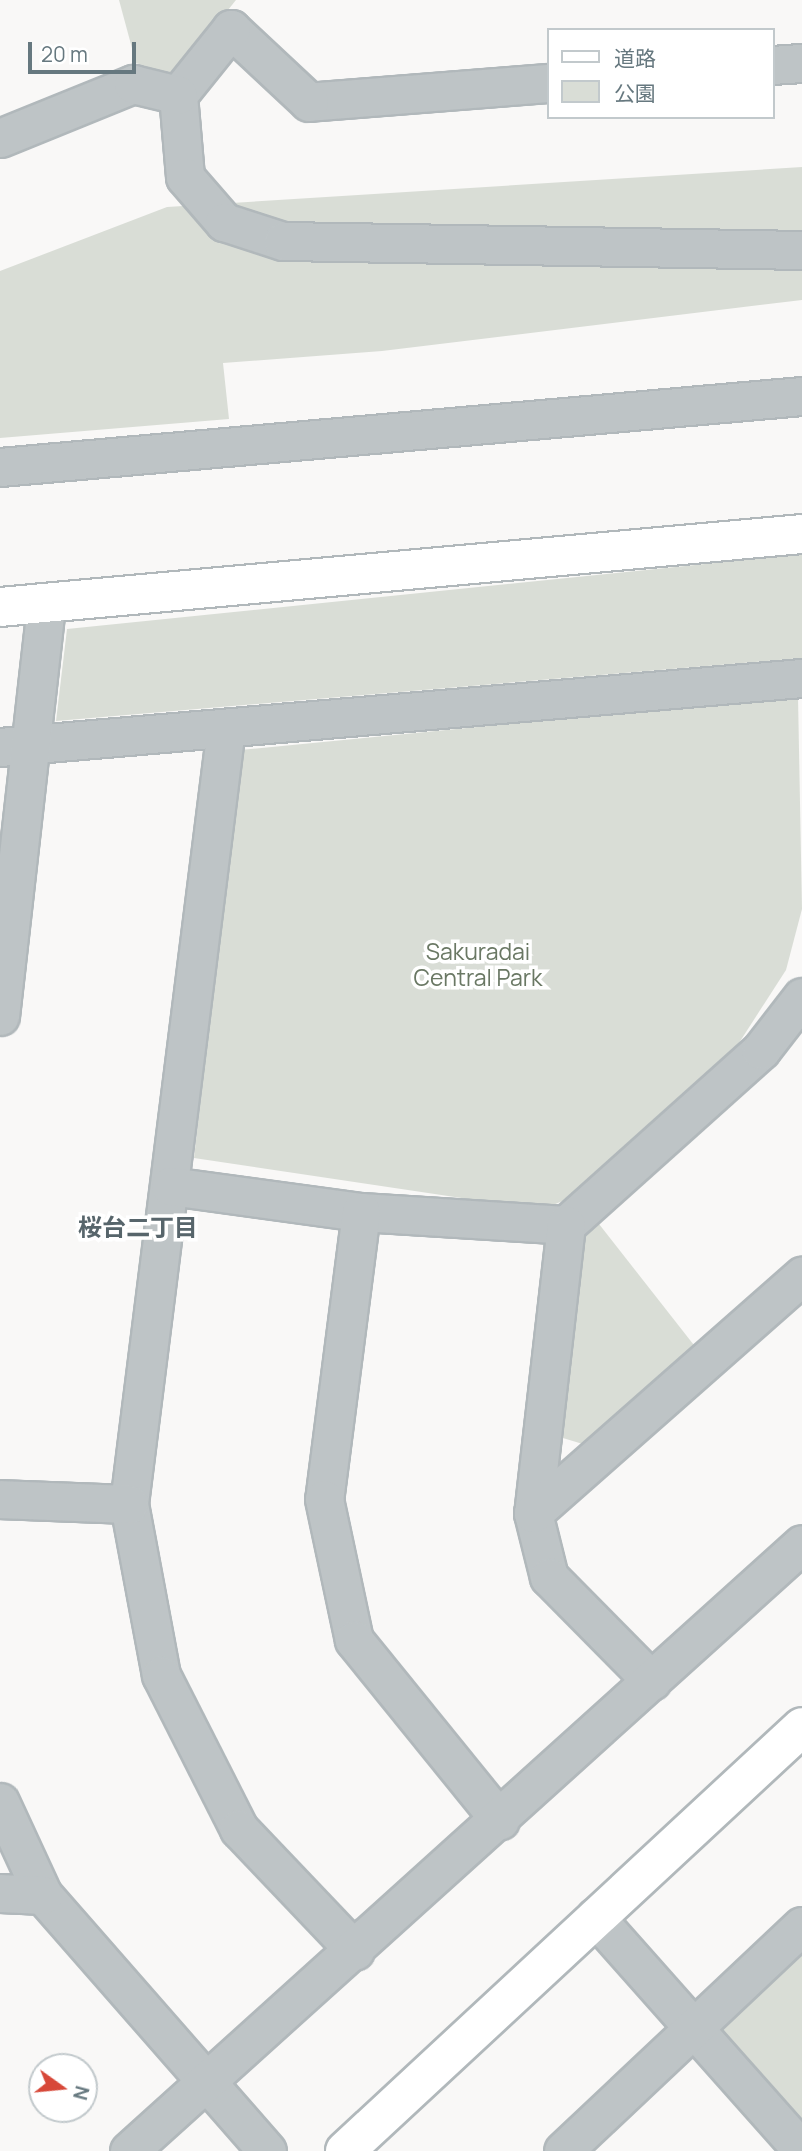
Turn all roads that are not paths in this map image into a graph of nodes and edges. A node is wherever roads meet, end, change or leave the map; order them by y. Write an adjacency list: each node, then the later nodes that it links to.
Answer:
1 (802, 63): 2 (street)
2 (774, 65)
3 (546, 83): 4 (street)
4 (178, 95): 5 (street); 6 (street)
5 (0, 138)
6 (802, 250)
7 (802, 396): 8 (street)
8 (0, 467)
9 (802, 534): 10 (street)
10 (46, 604): 11 (street); 14 (street)
11 (0, 607)
12 (802, 678): 13 (street)
13 (226, 729): 14 (street); 17 (street)
14 (17, 745): 16 (street)
15 (801, 993): 19 (street)
16 (0, 1016)
17 (170, 1186): 18 (street); 22 (street)
18 (362, 1212): 19 (street); 28 (street)
19 (566, 1225): 23 (street)
20 (802, 1276): 23 (street)
21 (0, 1499): 22 (street)
22 (129, 1504): 33 (street)
23 (533, 1514): 25 (street)
24 (802, 1544): 25 (street)
25 (652, 1681): 28 (street)
26 (802, 1727): 31 (street)
27 (0, 1802): 30 (street)
28 (500, 1821): 33 (street)
29 (0, 1893): 30 (street)
30 (43, 1895): 35 (street)
31 (595, 1917): 34 (street); 39 (street)
32 (802, 1926): 34 (street)
33 (355, 1951): 35 (street)
34 (694, 2032): 36 (street); 40 (street)
35 (203, 2081): 37 (street); 38 (street)
36 (802, 2150)
37 (129, 2151)
38 (267, 2151)
39 (345, 2151)
40 (564, 2151)

